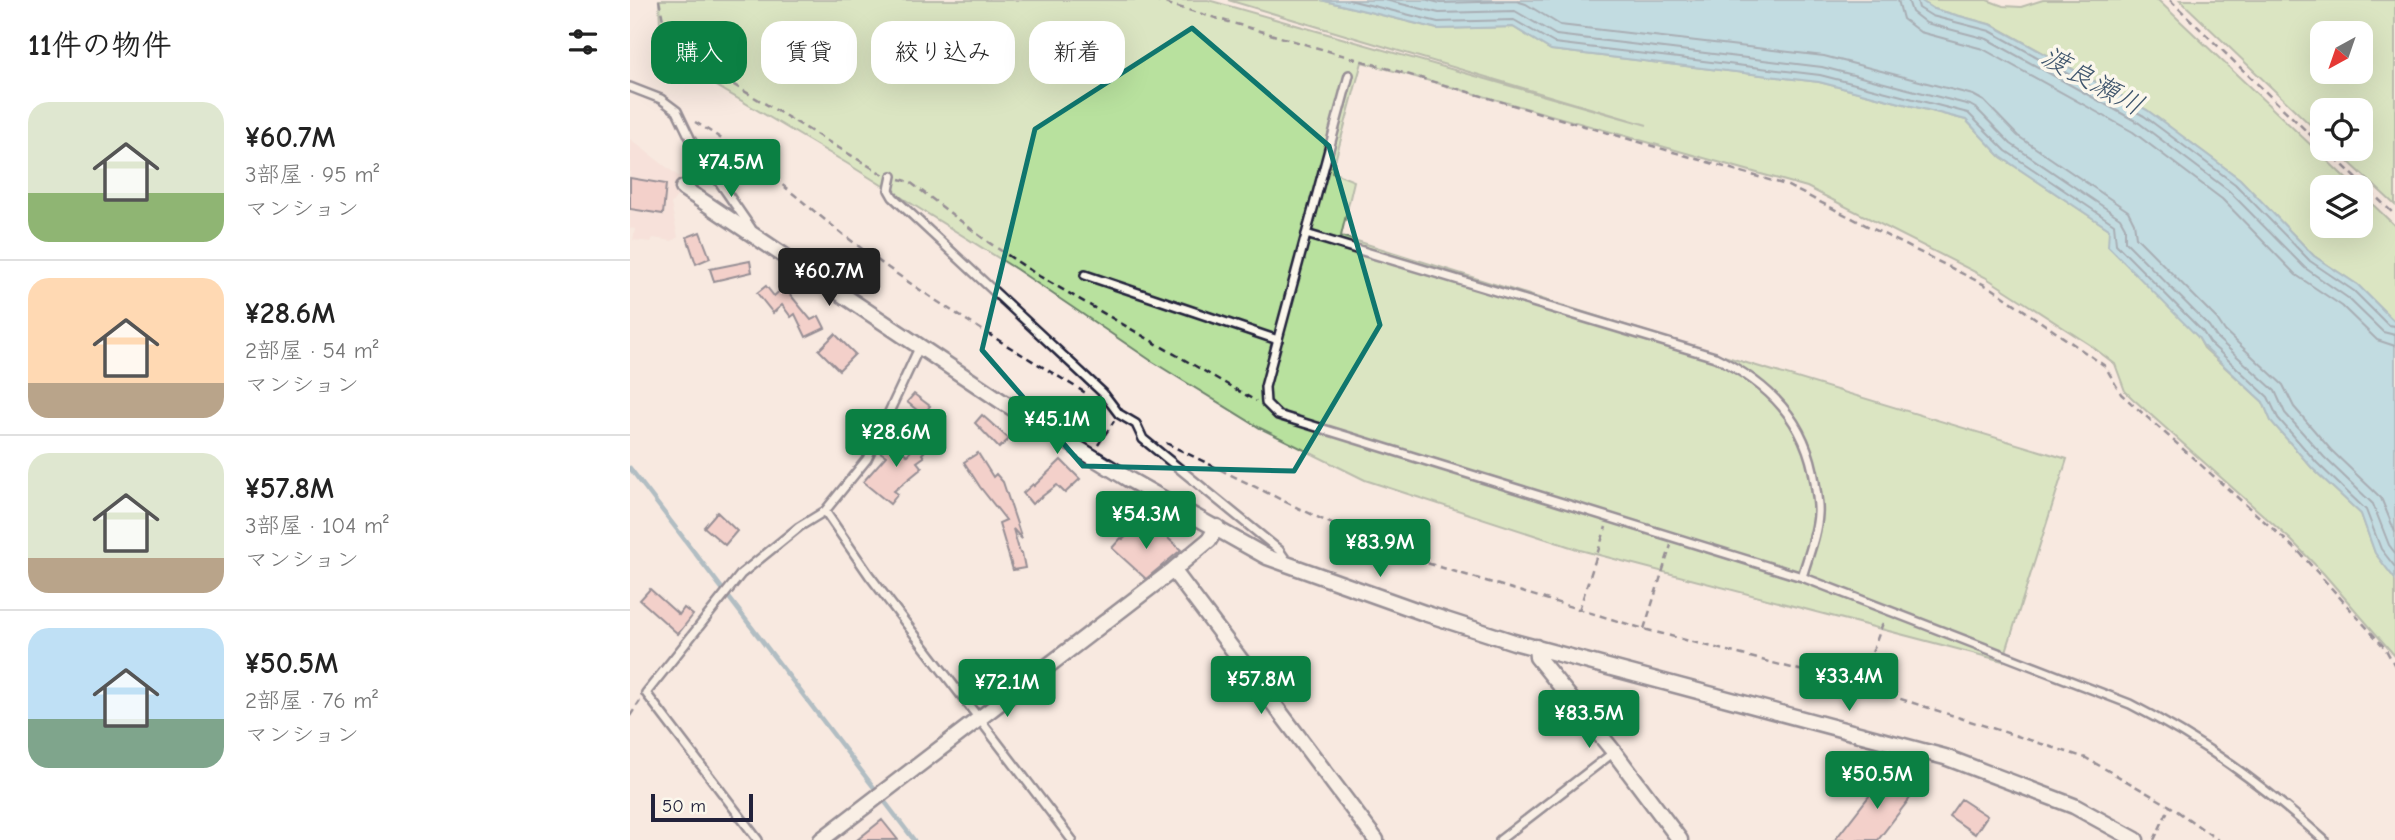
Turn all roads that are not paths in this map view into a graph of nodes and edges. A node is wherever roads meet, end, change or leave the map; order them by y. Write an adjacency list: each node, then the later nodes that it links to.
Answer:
1 (1349, 75): 5 (lane)
2 (630, 87): 6 (lane)
3 (892, 176): 12 (lane)
4 (683, 188): 6 (street)
5 (1306, 234): 8 (lane); 14 (lane)
6 (759, 239): 9 (street)
7 (1085, 275): 8 (lane)
8 (1278, 340): 14 (lane)
9 (919, 348): 10 (lane); 11 (street)
10 (825, 511): 16 (lane); 18 (lane)
11 (1217, 527): 12 (street); 13 (street)
12 (1291, 566): 15 (street)
13 (1173, 570): 16 (street); 21 (street)
14 (1802, 577): 25 (lane)
15 (1536, 647): 17 (street); 24 (street)
16 (978, 719): 19 (street); 20 (lane)
17 (1614, 752): 22 (lane); 23 (street)
18 (758, 840)
19 (821, 840)
20 (1072, 840)
21 (1376, 840)
22 (1500, 840)
23 (1680, 840)
24 (2136, 840)
25 (2324, 840)

